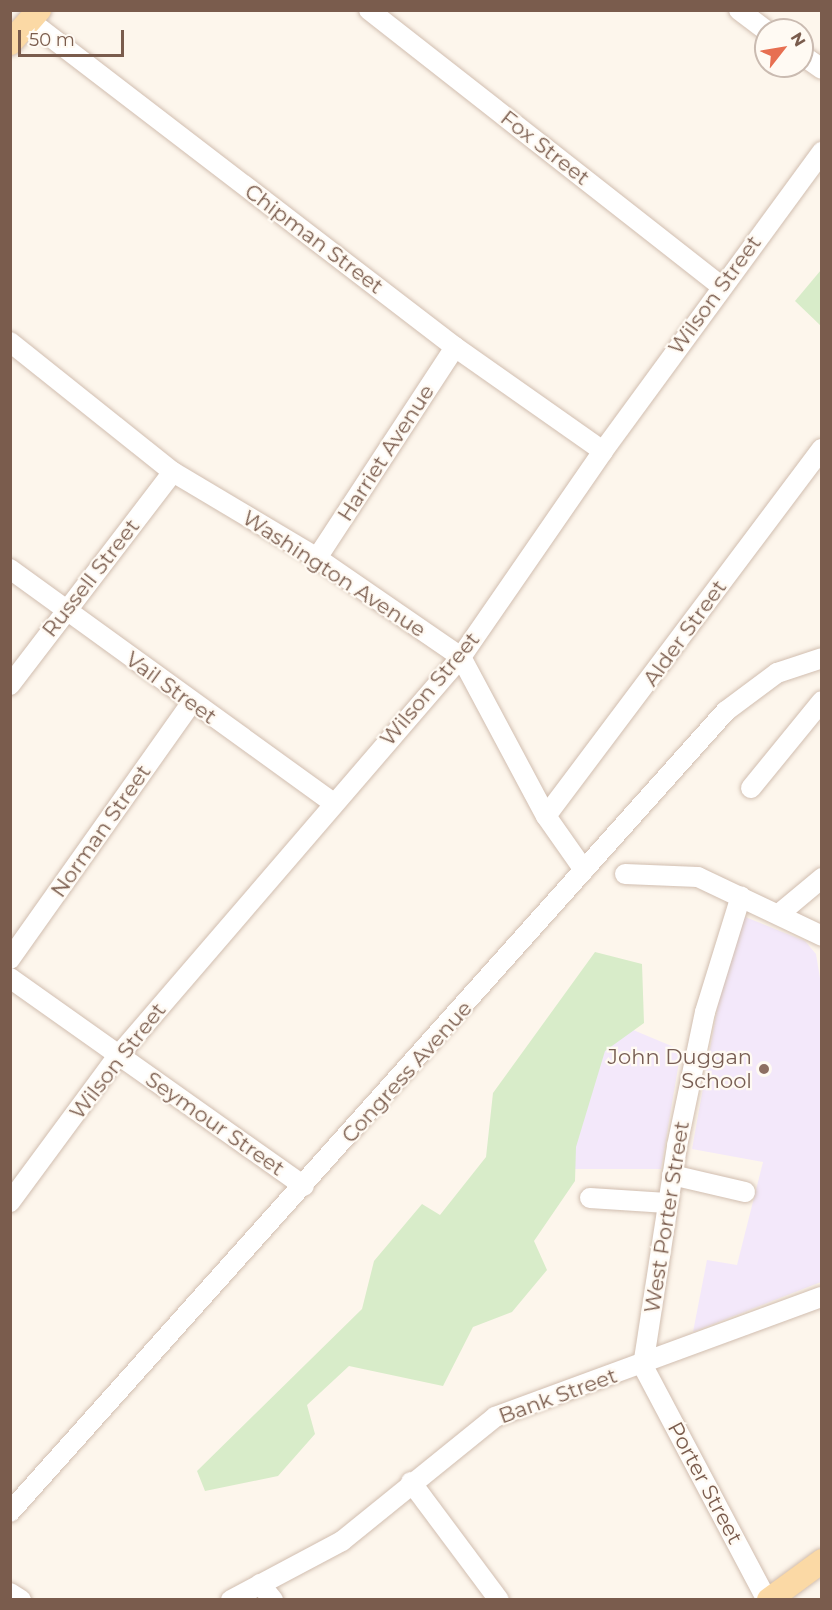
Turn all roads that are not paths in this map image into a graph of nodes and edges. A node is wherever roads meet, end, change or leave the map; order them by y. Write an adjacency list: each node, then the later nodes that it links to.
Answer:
1 (369, 10): 7 (street, Fox Street)
2 (739, 10): 4 (street)
3 (34, 16): 5 (main road); 9 (street, Chipman Street)
4 (754, 21)
5 (12, 39)
6 (822, 152): 7 (street, Wilson Street)
7 (721, 286): 11 (street, Wilson Street)
8 (10, 342): 12 (street, Washington Avenue)
9 (456, 347): 11 (street, Chipman Street); 13 (street, Harriet Avenue)
10 (822, 448): 23 (street, Alder Street)
11 (603, 451): 16 (street, Wilson Street)
12 (173, 472): 13 (street, Washington Avenue); 15 (street, Russell Street)
13 (317, 558): 16 (street, Washington Avenue)
14 (10, 569): 15 (street, Vail Street)
15 (64, 610): 18 (street, Russell Street); 20 (street, Vail Street)
16 (461, 657): 22 (street, Wilson Street); 23 (street, Washington Avenue)
17 (822, 658): 24 (street, Congress Avenue)
18 (10, 685)
19 (822, 701): 21 (street)
20 (191, 702): 22 (street, Vail Street); 30 (street, Norman Street)
21 (750, 788)
22 (333, 803): 32 (street, Wilson Street)
23 (546, 816): 24 (street, Washington Avenue)
24 (584, 870): 34 (street, Congress Avenue)
25 (625, 874): 27 (street)
26 (822, 878): 28 (street)
27 (741, 896): 28 (street); 33 (street, West Porter Street)
28 (779, 914): 29 (street)
29 (822, 936)
30 (10, 959)
31 (10, 978): 32 (street, Seymour Street)
32 (117, 1057): 34 (street, Seymour Street); 37 (street, Wilson Street)
33 (672, 1175): 35 (street); 38 (street, West Porter Street)
34 (304, 1186): 42 (street, Congress Avenue)
35 (745, 1192)
36 (590, 1198): 38 (street)
37 (10, 1202)
38 (668, 1203): 40 (street, West Porter Street)
39 (822, 1297): 40 (street, Bank Street)
40 (644, 1366): 41 (street, Bank Street); 50 (street, Porter Street)
41 (411, 1482): 44 (street, Bank Street); 49 (street)
42 (10, 1512)
43 (822, 1561): 50 (main road)
44 (260, 1584): 47 (street, Bank Street); 48 (street)
45 (10, 1593): 46 (street)
46 (21, 1599)
47 (231, 1599)
48 (273, 1599)
49 (499, 1599)
50 (768, 1599)

